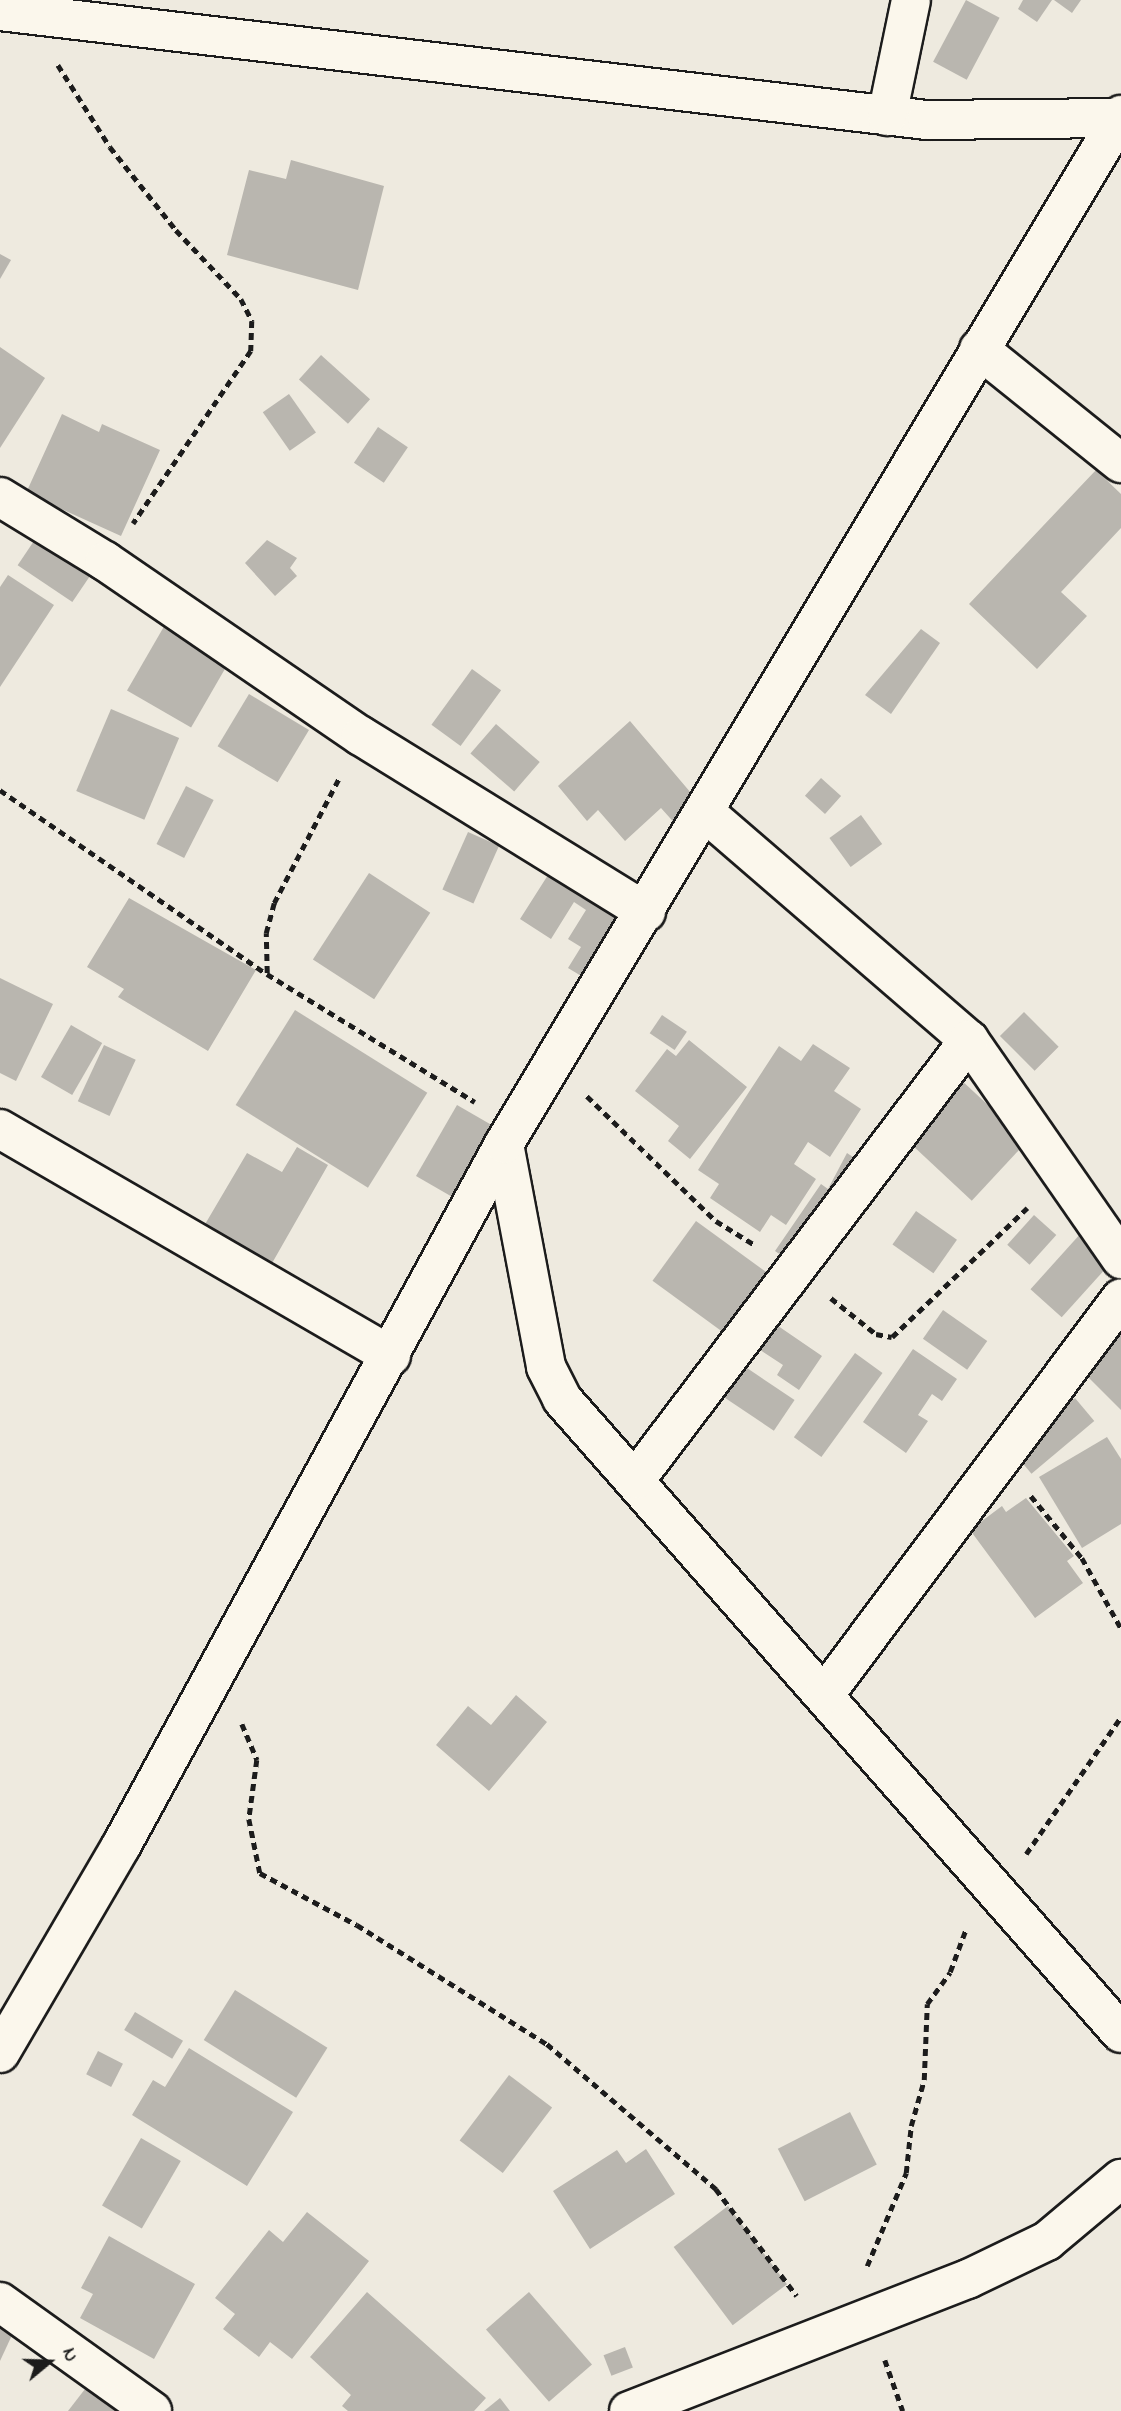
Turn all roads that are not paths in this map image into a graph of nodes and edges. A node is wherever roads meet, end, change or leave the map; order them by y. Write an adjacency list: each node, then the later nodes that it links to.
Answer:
1 (911, 0): 3 (street)
2 (12, 14): 3 (street)
3 (887, 116): 4 (street)
4 (1119, 117): 5 (street)
5 (979, 349): 6 (street); 8 (street)
6 (1121, 463)
7 (0, 497): 9 (street)
8 (707, 814): 9 (street); 10 (street)
9 (646, 912): 12 (street)
10 (969, 1040): 13 (street); 16 (street)
11 (0, 1129): 15 (street)
12 (509, 1135): 15 (street); 16 (street)
13 (1121, 1259)
14 (1121, 1299): 17 (street)
15 (391, 1356): 18 (street)
16 (636, 1479): 17 (street)
17 (825, 1694): 19 (street)
18 (5, 2030)
19 (1121, 2033)
20 (1121, 2179): 23 (street)
21 (0, 2302): 22 (street)
22 (152, 2411)
23 (629, 2411)

